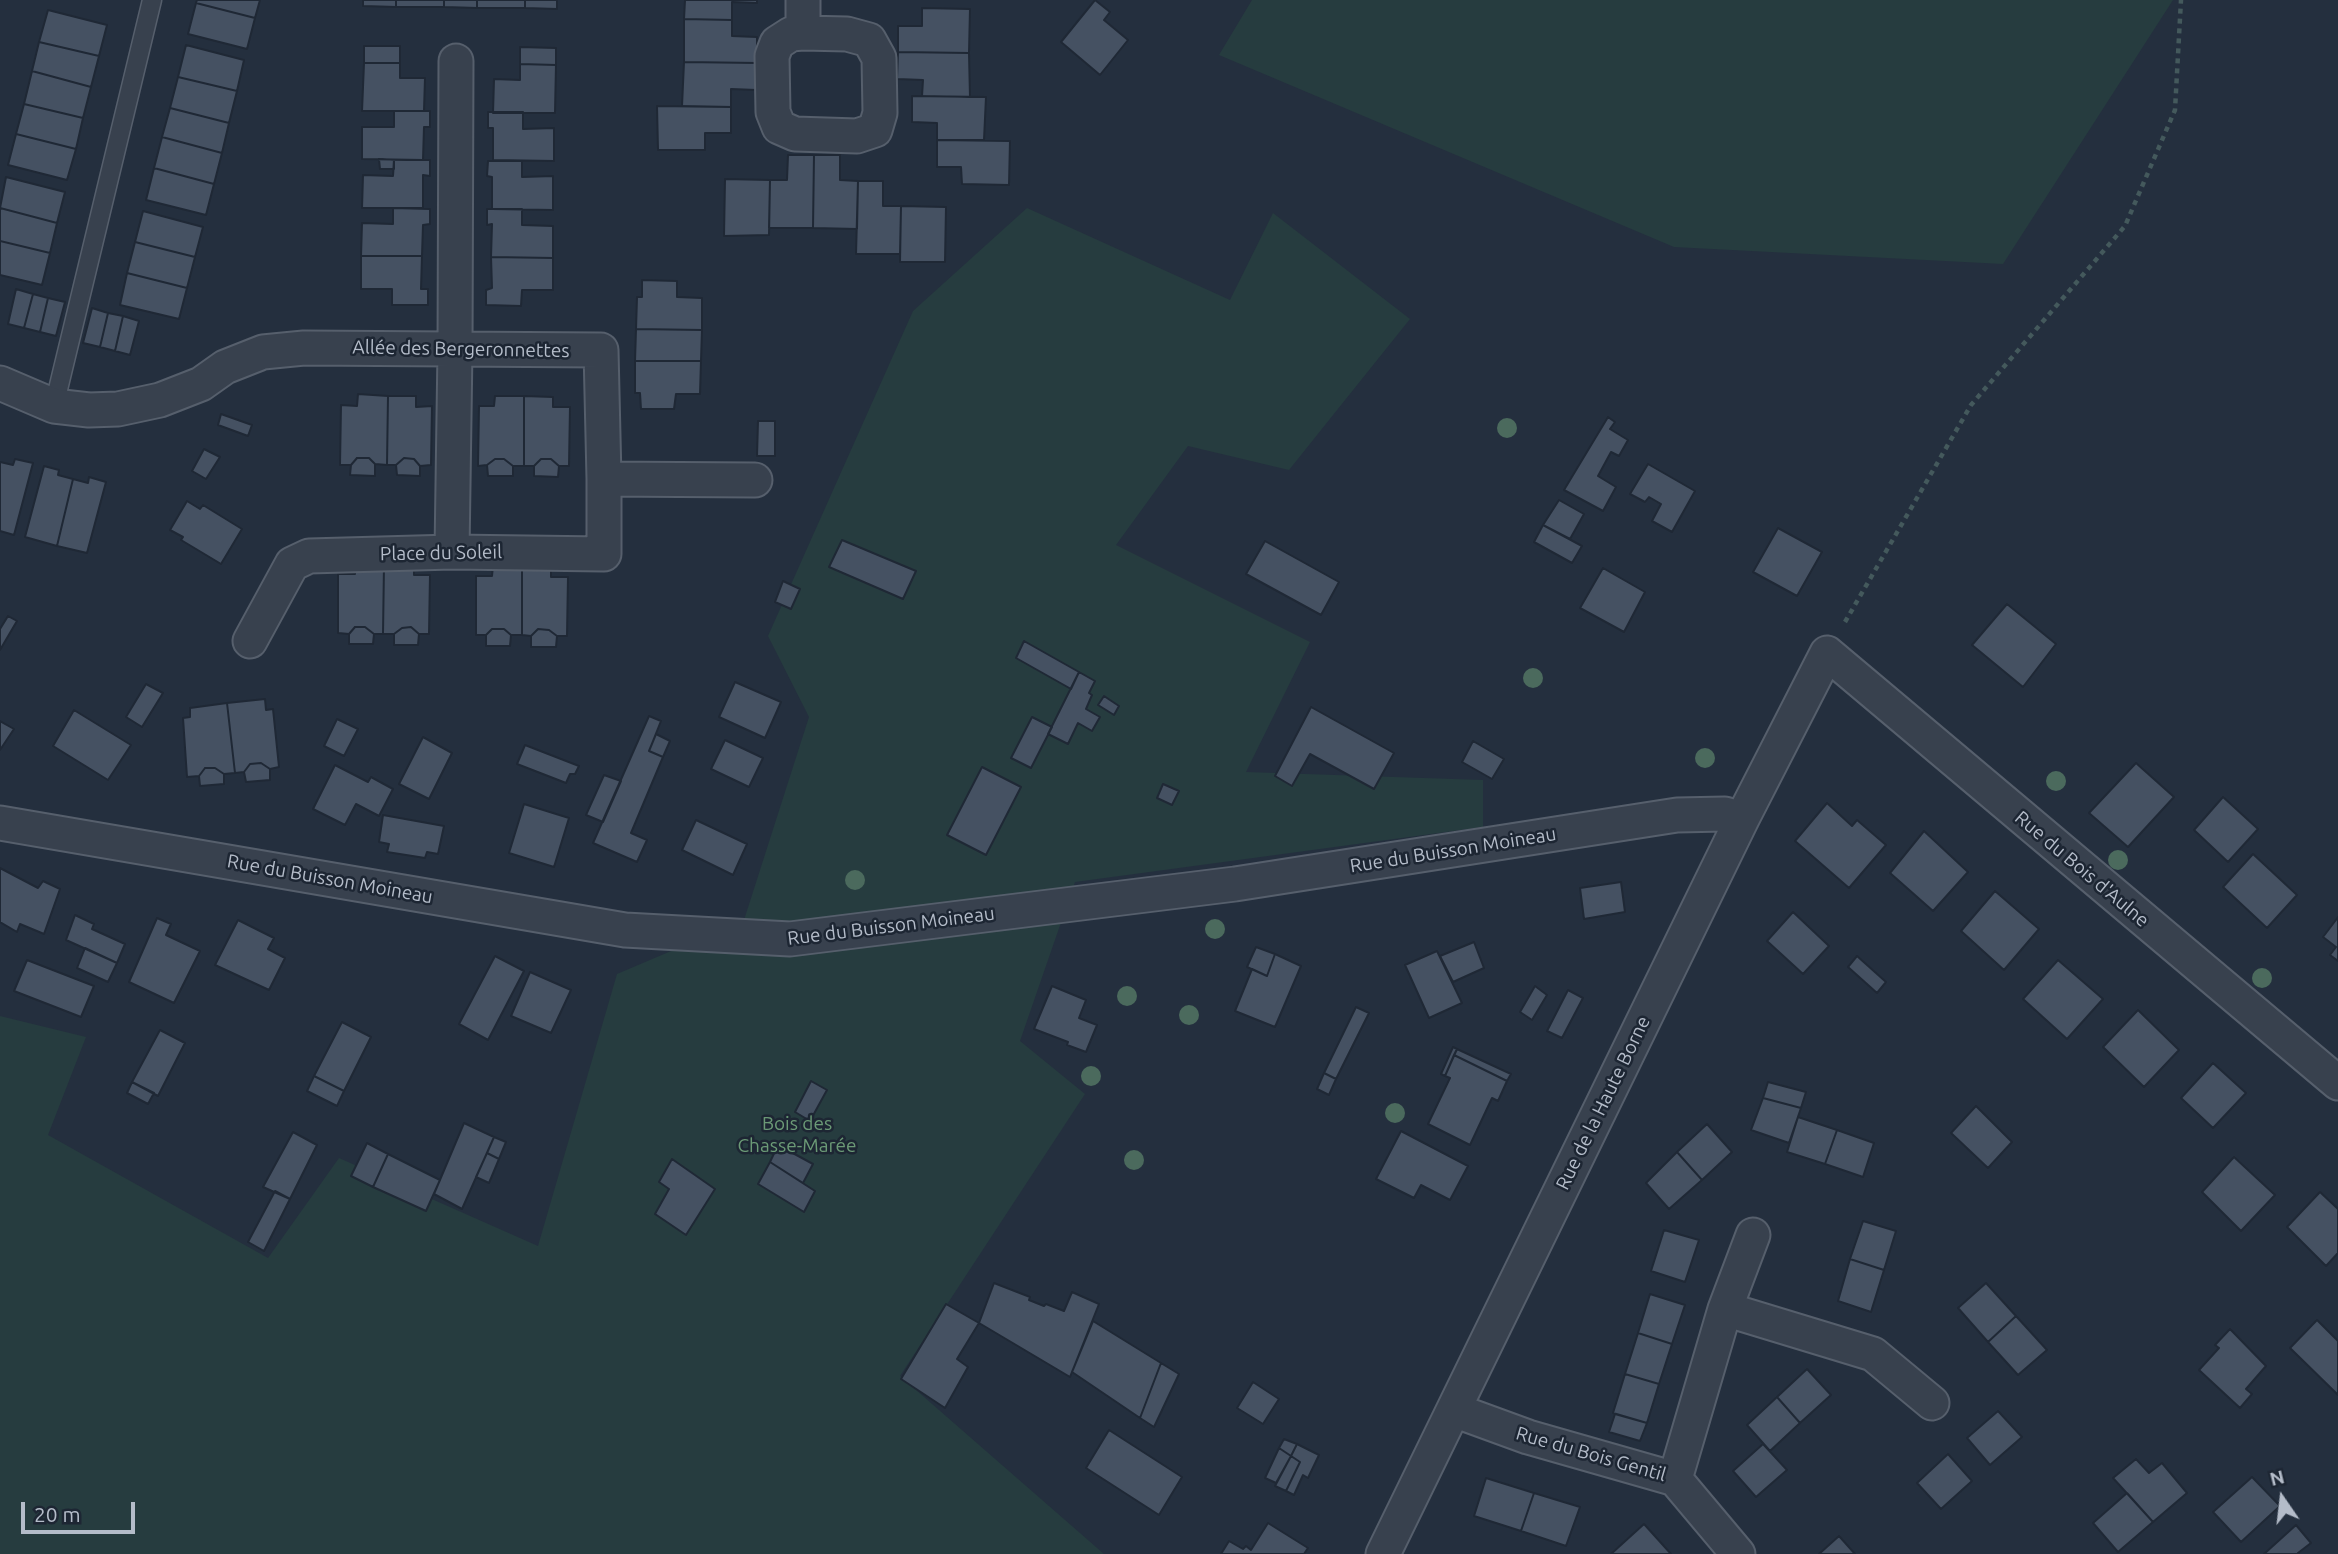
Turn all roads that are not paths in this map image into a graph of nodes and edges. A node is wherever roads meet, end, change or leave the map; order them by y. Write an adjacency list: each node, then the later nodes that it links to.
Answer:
1 (152, 0): 7 (lane)
2 (803, 0): 3 (street)
3 (803, 33)
4 (456, 61): 5 (street)
5 (456, 349): 7 (street, Allée des Bergeronnettes); 8 (street, Allée des Bergeronnettes); 10 (street)
6 (0, 383): 7 (street, Allée des Bergeronnettes)
7 (54, 407)
8 (604, 479): 9 (street); 10 (street, Place du Soleil)
9 (755, 480)
10 (452, 552): 11 (street, Place du Soleil)
11 (250, 641)
12 (1827, 653): 13 (street, Rue de la Haute Borne); 15 (street, Rue du Bois d'Aulne)
13 (1742, 819): 14 (street, Rue du Buisson Moineau); 19 (street, Rue de la Haute Borne)
14 (0, 823)
15 (2338, 1083)
16 (1753, 1235): 17 (street)
17 (1726, 1309): 18 (street); 20 (street)
18 (1932, 1403)
19 (1454, 1410): 20 (street, Rue du Bois Gentil); 21 (street, Rue de la Haute Borne)
20 (1675, 1479): 22 (street, Rue du Bois Gentil)
21 (1383, 1554)
22 (1738, 1554)

